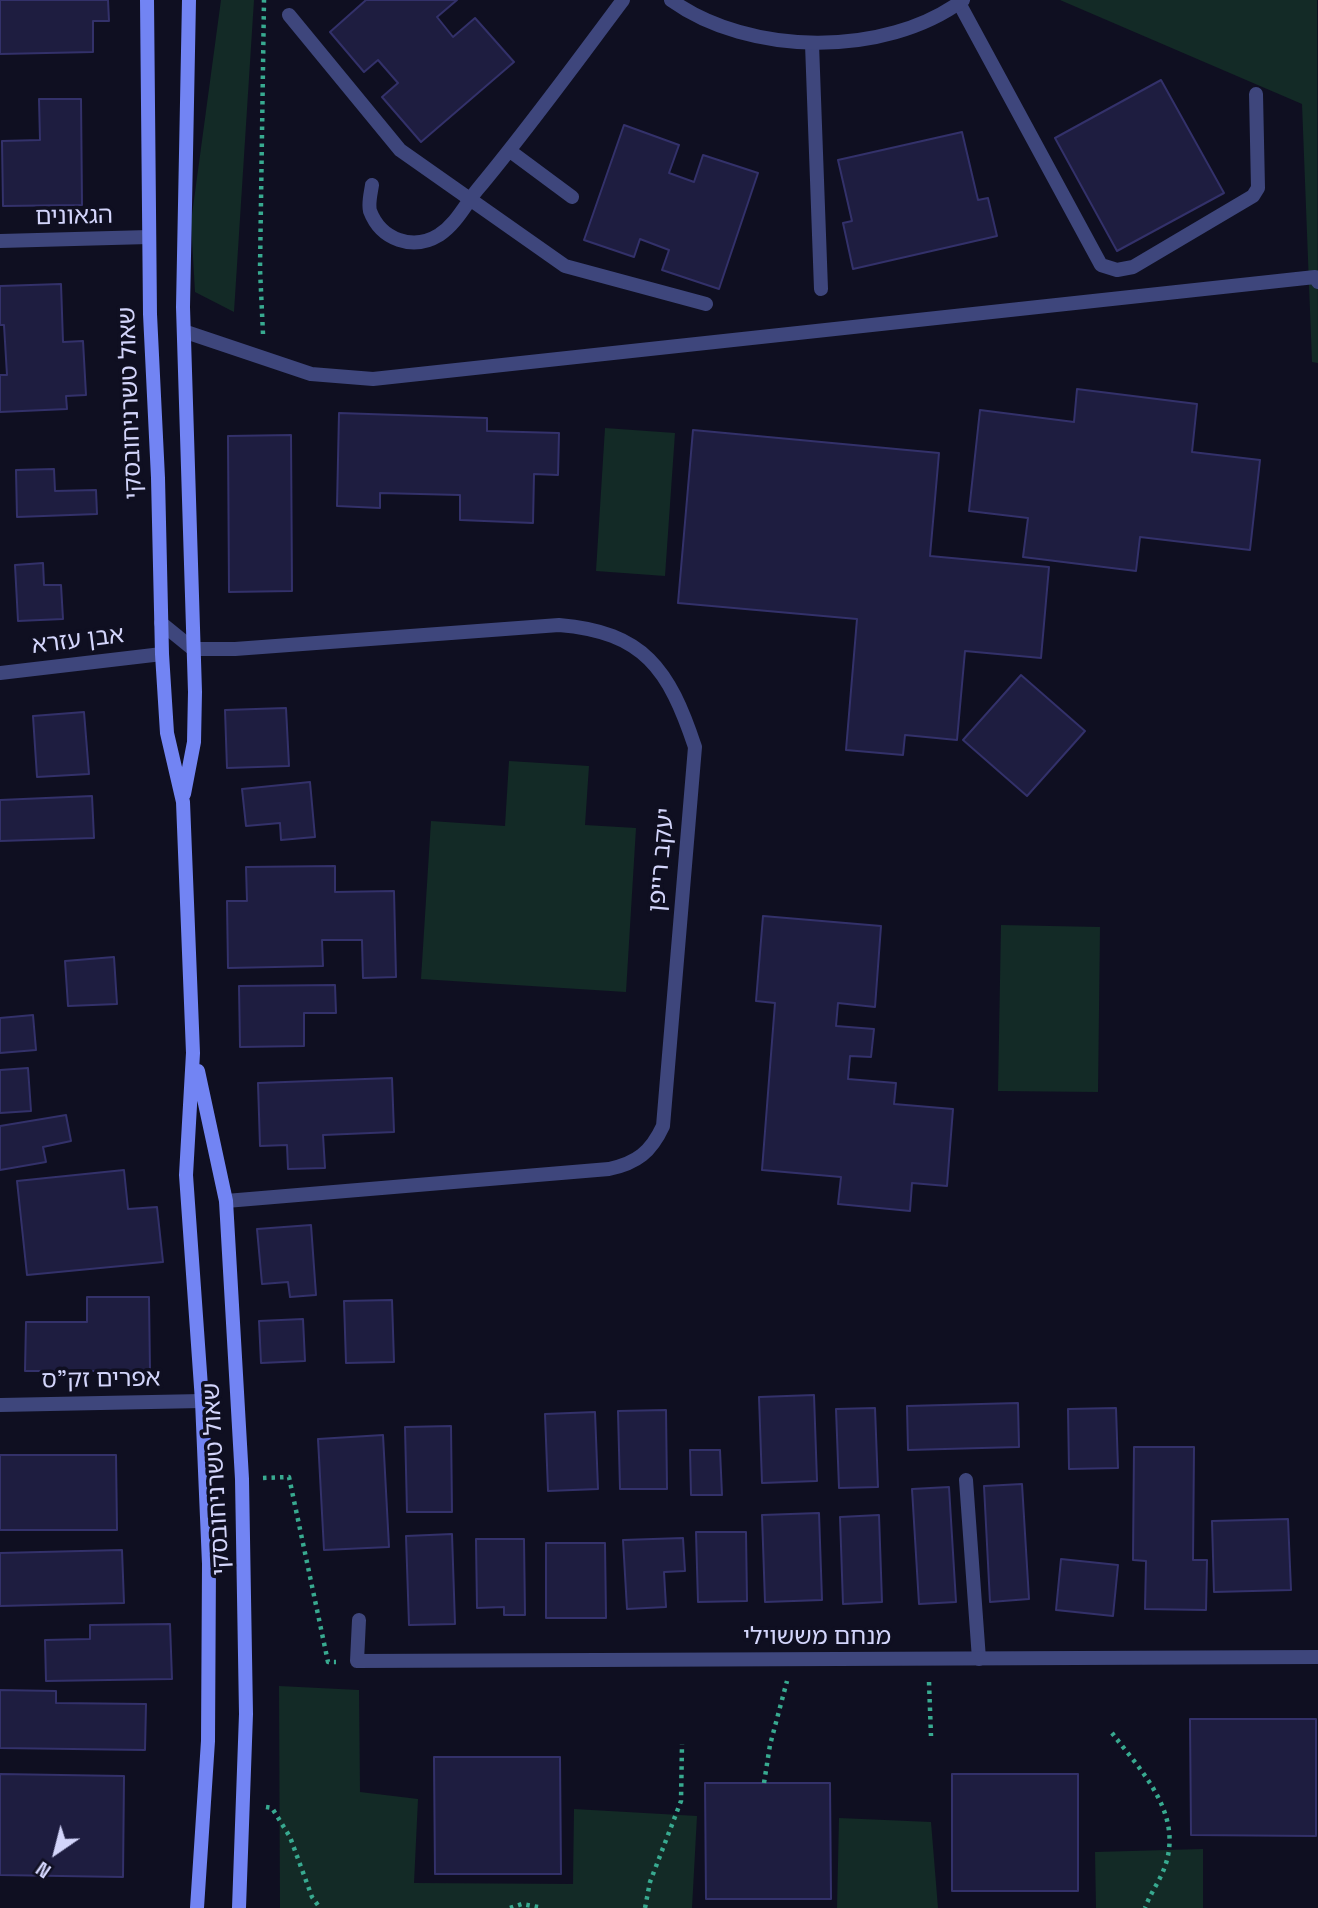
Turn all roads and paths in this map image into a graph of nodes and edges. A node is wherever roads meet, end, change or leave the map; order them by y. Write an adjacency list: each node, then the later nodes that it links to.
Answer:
1 (147, 0): 14 (street, שאול טשרניחובסקי)
2 (189, 0): 22 (street, שאול טשרניחובסקי)
3 (264, 0): 20 (path)
4 (623, 0): 10 (street)
5 (671, 0): 8 (street)
6 (961, 1): 8 (street); 9 (street)
7 (289, 15): 13 (street)
8 (812, 44): 17 (street)
9 (1256, 94)
10 (510, 151): 12 (street); 13 (street)
11 (372, 184): 13 (street)
12 (572, 197)
13 (470, 199): 18 (street)
14 (149, 237): 15 (street, הגאונים); 21 (street, שאול טשרניחובסקי)
15 (0, 241)
16 (1318, 282): 20 (street)
17 (821, 289)
18 (706, 304)
19 (189, 333): 20 (street)
20 (297, 369)
21 (161, 623): 22 (street); 23 (street, שאול טשרניחובסקי)
22 (193, 649): 25 (street, שאול טשרניחובסקי); 27 (street, יעקב רייפן)
23 (162, 654): 24 (street, אבן עזרא); 25 (street, שאול טשרניחובסקי)
24 (0, 673)
25 (183, 802): 26 (street, שאול טשרניחובסקי)
26 (194, 1053): 27 (street, שאול טשרניחובסקי); 28 (street, שאול טשרניחובסקי)
27 (226, 1201): 30 (street, שאול טשרניחובסקי)
28 (202, 1401): 29 (street, אפרים זק"ס); 43 (street, שאול טשרניחובסקי)
29 (0, 1405)
30 (242, 1479): 37 (path); 42 (street, שאול טשרניחובסקי)
31 (967, 1480): 34 (street)
32 (359, 1620): 37 (street)
33 (1318, 1657): 34 (street, מנחם מששוילי)
34 (979, 1659): 36 (street, מנחם מששוילי)
35 (792, 1660): 36 (street, מנחם מששוילי); 37 (street, מנחם מששוילי); 41 (path)
36 (928, 1660): 39 (path)
37 (358, 1661)
38 (1112, 1733): 49 (path)
39 (931, 1736)
40 (682, 1744): 48 (path)
41 (764, 1783)
42 (243, 1802): 44 (street, שאול טשרניחובסקי); 45 (path)
43 (197, 1908)
44 (239, 1908)
45 (320, 1908)
46 (510, 1908): 47 (path)
47 (543, 1908)
48 (645, 1908)
49 (1145, 1908)

